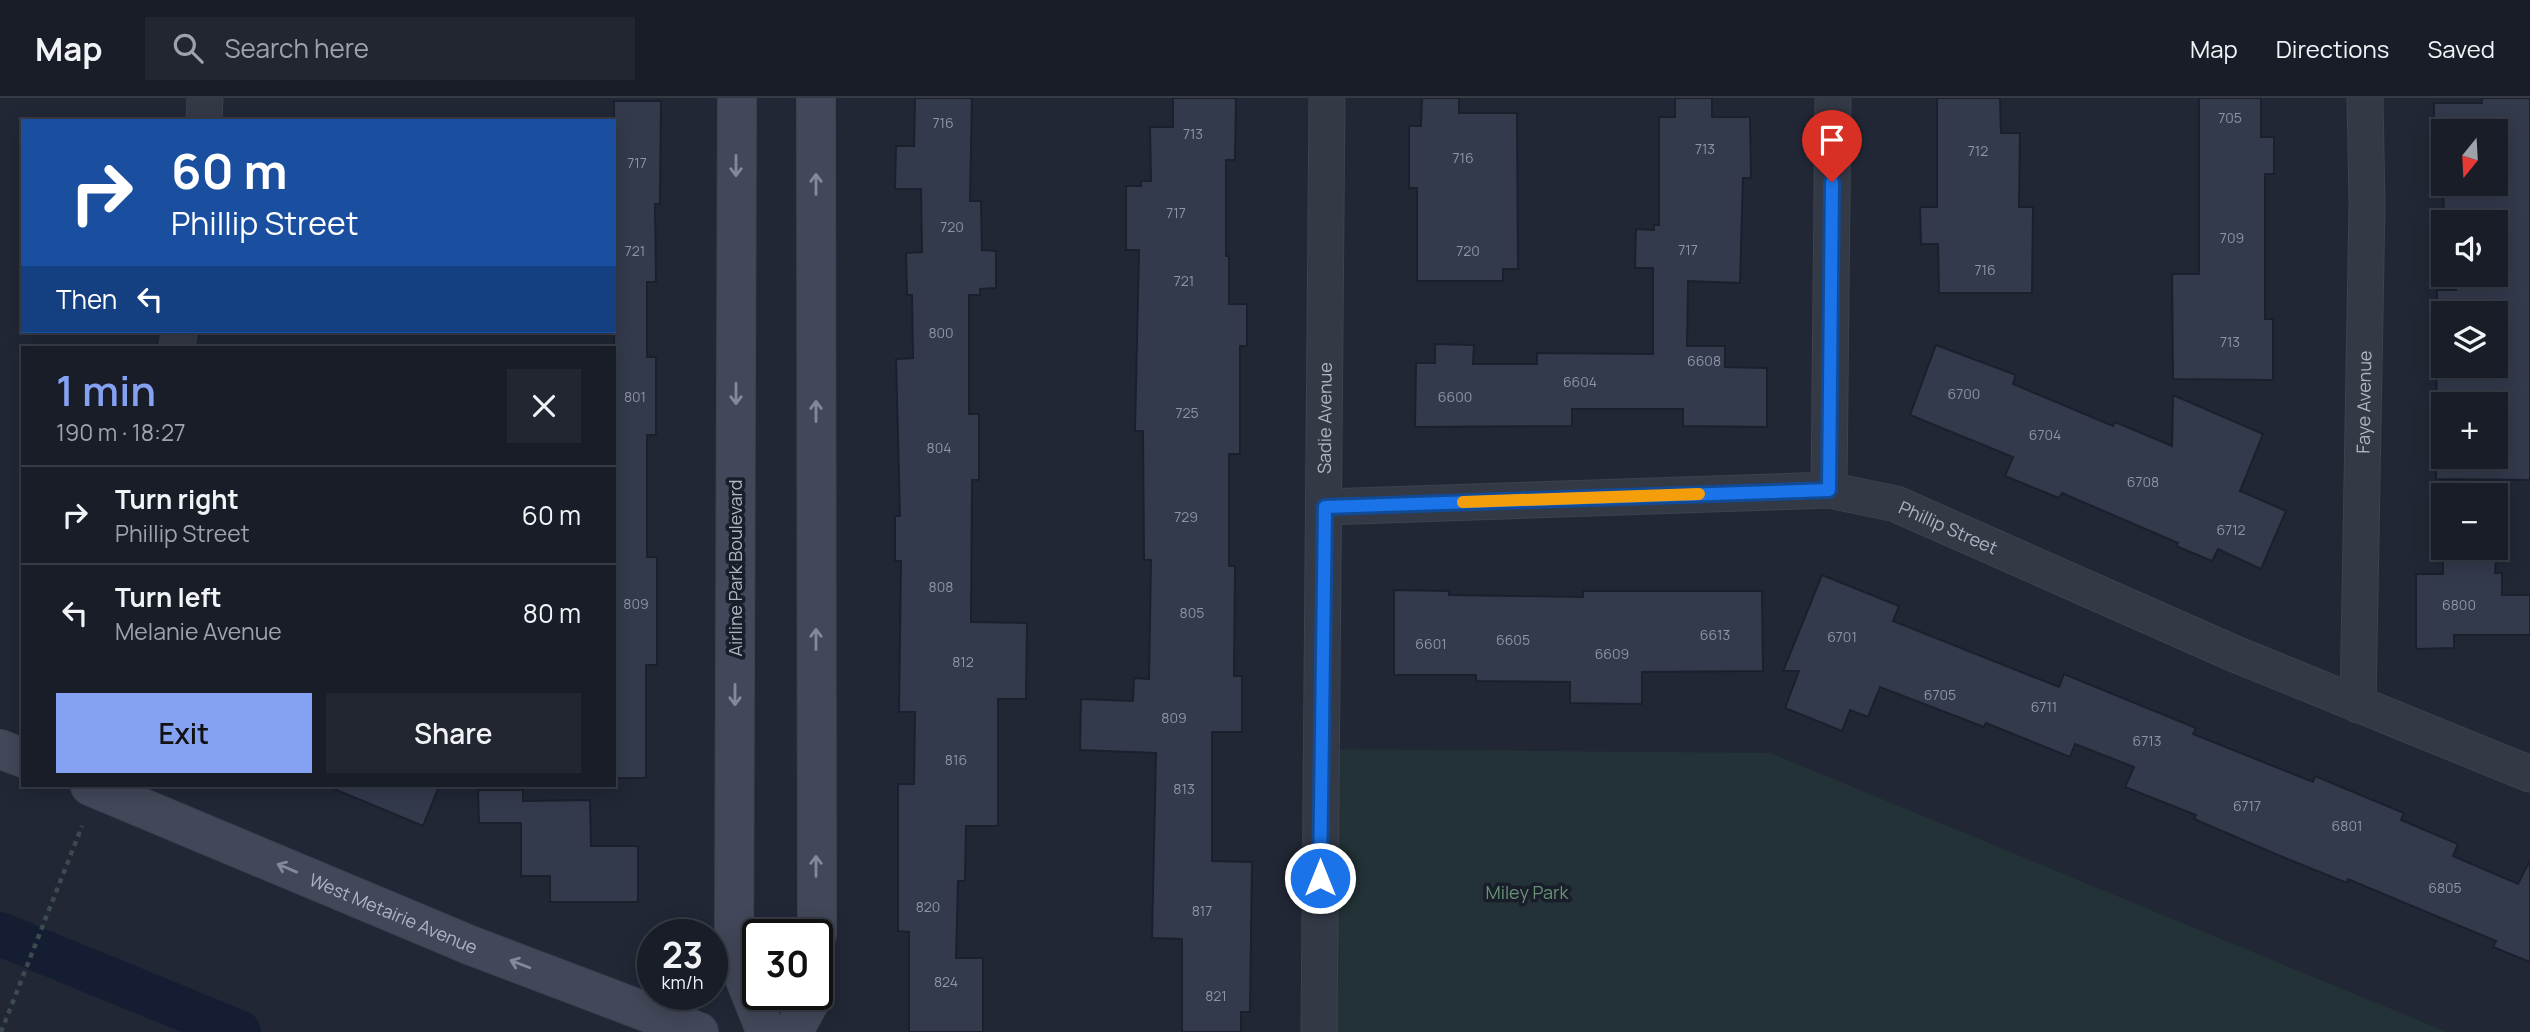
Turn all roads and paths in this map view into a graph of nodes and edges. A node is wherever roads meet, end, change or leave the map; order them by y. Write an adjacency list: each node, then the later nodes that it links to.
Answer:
1 (205, 98): 7 (street)
2 (737, 98): 21 (street, Airline Park Boulevard, one-way to 21)
3 (816, 98): 15 (street, one-way to 3)
4 (1326, 98): 9 (street, Sadie Avenue)
5 (1833, 98): 8 (street)
6 (2365, 98): 10 (street, Faye Avenue)
7 (204, 119)
8 (1829, 490): 9 (street, Phillip Street); 10 (street, Phillip Street)
9 (1325, 507): 23 (street, Sadie Avenue)
10 (2358, 705): 13 (street, Phillip Street)
11 (0, 749): 12 (street)
12 (21, 757)
13 (2530, 774)
14 (93, 787): 16 (street, West Metairie Avenue, one-way to 14); 18 (path)
15 (817, 919)
16 (555, 977): 19 (street); 20 (street, West Metairie Avenue)
17 (805, 1010): 22 (street)
18 (1, 1032)
19 (617, 1032)
20 (699, 1032)
21 (765, 1032)
22 (793, 1032)
23 (1319, 1032)

